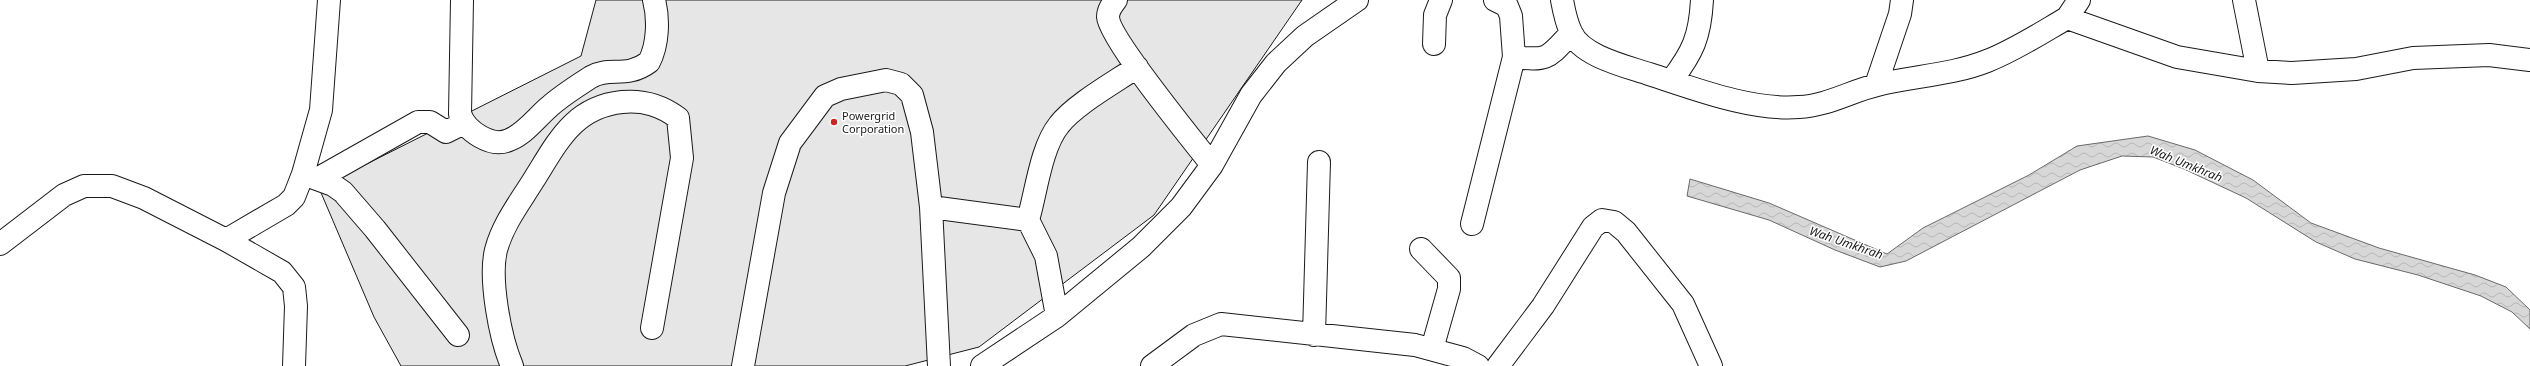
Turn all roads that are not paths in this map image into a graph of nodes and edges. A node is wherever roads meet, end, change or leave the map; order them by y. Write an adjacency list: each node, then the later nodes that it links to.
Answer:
1 (329, 0): 25 (street)
2 (462, 0): 22 (street)
3 (654, 0): 22 (street)
4 (1116, 0): 18 (street)
5 (1358, 0): 24 (street)
6 (1440, 0): 15 (street)
7 (1495, 0): 16 (street)
8 (1562, 0): 14 (street)
9 (1702, 0): 20 (street)
10 (1902, 0): 21 (street)
11 (2079, 0): 13 (street)
12 (2244, 0): 19 (street)
13 (2067, 18): 19 (street); 21 (street)
14 (1571, 33): 16 (street); 20 (street)
15 (1434, 44)
16 (1514, 56): 28 (street)
17 (2530, 60): 19 (street)
18 (1137, 67): 24 (street); 27 (street)
19 (2258, 71)
20 (1671, 81): 21 (street)
21 (1876, 85)
22 (464, 123): 25 (street)
23 (1319, 162): 35 (street)
24 (1212, 165): 32 (street)
25 (310, 177): 29 (street); 34 (street)
26 (931, 207): 27 (street); 39 (street); 40 (street)
27 (1028, 220): 32 (street)
28 (1472, 224)
29 (226, 240): 30 (street); 37 (street)
30 (0, 244)
31 (1421, 249): 36 (street)
32 (1057, 316): 41 (street)
33 (652, 328): 38 (street)
34 (458, 335)
35 (1314, 335): 36 (street); 42 (street)
36 (1432, 349): 43 (street)
37 (294, 366)
38 (512, 366)
39 (743, 366)
40 (939, 366)
41 (982, 366)
42 (1152, 366)
43 (1478, 366)
44 (1498, 366): 45 (street)
45 (1711, 366)

